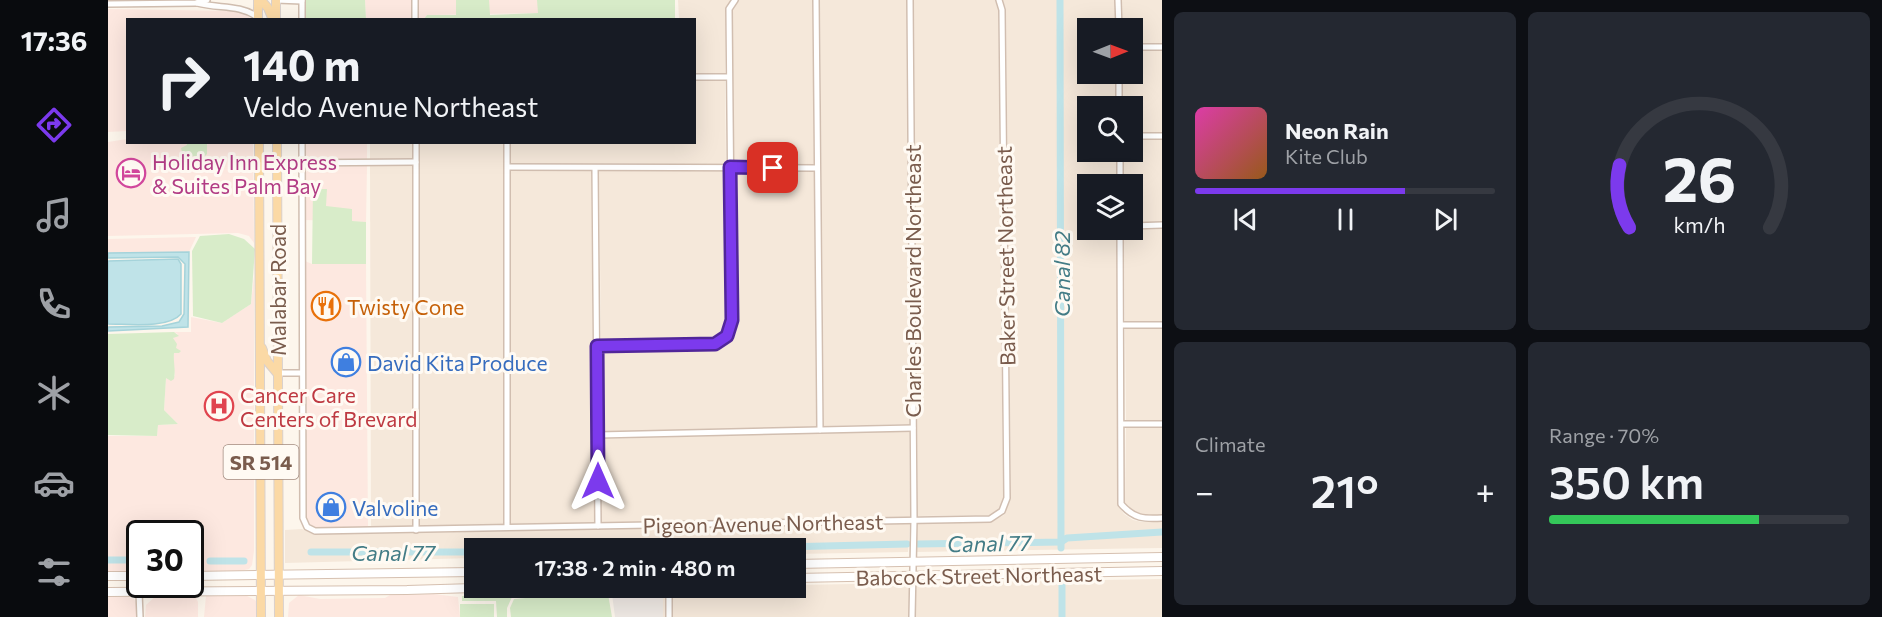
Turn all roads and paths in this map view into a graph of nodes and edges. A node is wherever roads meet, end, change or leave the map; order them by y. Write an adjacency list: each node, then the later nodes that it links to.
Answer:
1 (207, 0): 11 (street)
2 (259, 0): 13 (main road); 14 (main road)
3 (276, 0): 4 (street); 15 (main road)
4 (302, 0): 16 (street)
5 (415, 0): 17 (street)
6 (735, 0): 22 (street)
7 (816, 0): 37 (street)
8 (910, 0): 49 (street, Charles Boulevard Northeast)
9 (999, 0): 52 (street, Baker Street Northeast)
10 (1118, 0): 18 (street)
11 (196, 3): 12 (street); 13 (street)
12 (108, 4)
13 (258, 18)
14 (273, 18)
15 (274, 18)
16 (302, 18)
17 (415, 18)
18 (1119, 18)
19 (1143, 47): 20 (street)
20 (1162, 47)
21 (696, 77): 22 (street)
22 (729, 77): 35 (street)
23 (1143, 136): 24 (street)
24 (1162, 136)
25 (259, 144): 30 (main road, Malabar Road / SR 514)
26 (277, 144): 31 (main road, Malabar Road / SR 514)
27 (302, 144): 33 (street)
28 (416, 144): 32 (street)
29 (507, 144): 34 (street)
30 (259, 161): 31 (street); 43 (main road, Malabar Road / SR 514)
31 (277, 162): 33 (street); 45 (main road, Malabar Road / SR 514)
32 (416, 162): 33 (street); 57 (street)
33 (302, 163): 46 (street)
34 (508, 167): 36 (street); 56 (street)
35 (730, 167): 36 (street); 37 (street); 44 (street)
36 (595, 168): 44 (street)
37 (817, 168): 50 (street)
38 (1162, 225): 39 (street)
39 (1143, 226)
40 (1120, 240): 41 (street)
41 (1121, 325): 42 (street); 47 (street)
42 (1162, 325)
43 (260, 345): 45 (main road); 66 (main road, Malabar Road / SR 514)
44 (597, 346): 51 (street)
45 (277, 373): 46 (street); 67 (main road, Malabar Road / SR 514)
46 (302, 373): 57 (street, Pigeon Avenue Northeast)
47 (1122, 424): 48 (street); 53 (street)
48 (1162, 424)
49 (913, 428): 50 (street); 54 (street, Charles Boulevard Northeast)
50 (820, 430): 51 (street)
51 (598, 435): 55 (street)
52 (1002, 512): 54 (street, Pigeon Avenue Northeast)
53 (1162, 518)
54 (914, 520): 55 (street, Pigeon Avenue Northeast); 59 (street, Charles Boulevard Northeast)
55 (598, 526): 56 (street, Pigeon Avenue Northeast)
56 (507, 527): 57 (street, Pigeon Avenue Northeast)
57 (416, 530)
58 (1162, 557): 59 (main road, Babcock Street Northeast)
59 (912, 562): 60 (main road, Babcock Street Northeast); 68 (street, Charles Boulevard Northeast)
60 (806, 564)
61 (1162, 571): 68 (main road, Babcock Street Northeast)
62 (464, 572): 67 (main road)
63 (108, 576): 64 (main road)
64 (126, 576)
65 (204, 576): 66 (main road)
66 (261, 576): 67 (main road); 72 (main road, Malabar Road / SR 514)
67 (280, 576): 73 (main road, Malabar Road / SR 514)
68 (912, 576): 69 (main road, Babcock Street Northeast); 82 (street, Charles Boulevard Northeast)
69 (806, 578)
70 (464, 588): 73 (main road)
71 (204, 591): 72 (main road)
72 (261, 591): 73 (main road); 79 (main road, Malabar Road / SR 514)
73 (280, 591): 80 (main road, Malabar Road / SR 514)
74 (108, 592): 75 (main road)
75 (126, 592)
76 (139, 598): 78 (street)
77 (669, 598): 81 (street)
78 (140, 617)
79 (261, 617)
80 (279, 617)
81 (669, 617)
82 (912, 617)

